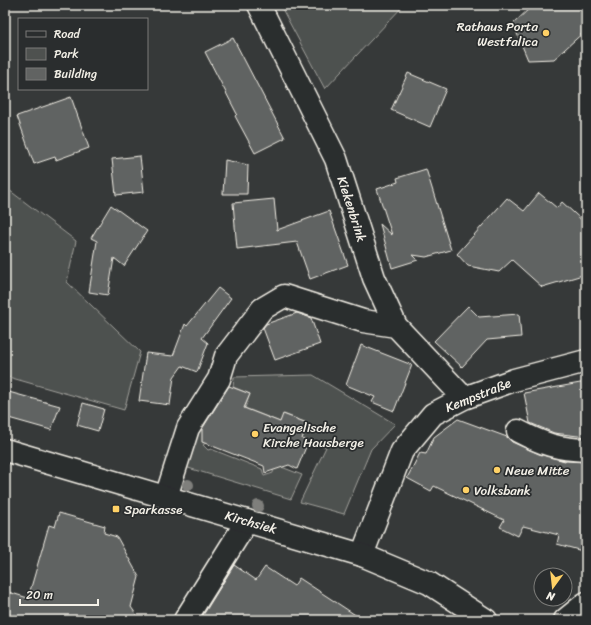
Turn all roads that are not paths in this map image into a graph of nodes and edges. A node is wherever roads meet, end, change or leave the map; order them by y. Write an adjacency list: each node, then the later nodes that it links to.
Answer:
1 (259, 5): 2 (street, Kiekenbrink)
2 (396, 326): 4 (street, Kiekenbrink); 8 (street)
3 (586, 361): 4 (street, Kempstraße)
4 (464, 398): 10 (street, Kempstraße)
5 (518, 431): 7 (street)
6 (5, 450): 8 (street, Kirchsiek)
7 (586, 450)
8 (166, 497): 9 (street, Kirchsiek)
9 (247, 521): 10 (street, Kirchsiek); 12 (street)
10 (362, 555): 13 (street, Kirchsiek)
11 (586, 603): 14 (street)
12 (184, 620)
13 (486, 620)
14 (565, 620)

